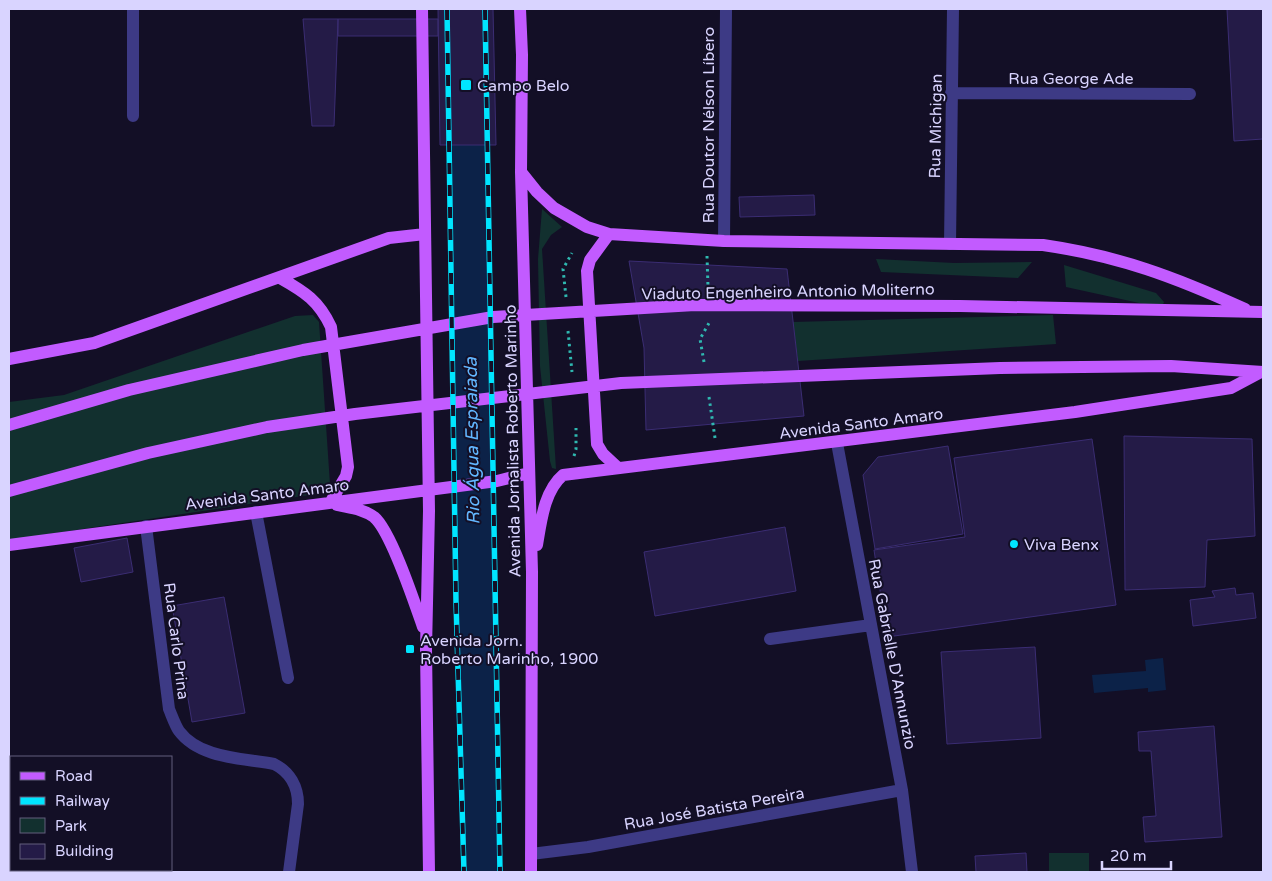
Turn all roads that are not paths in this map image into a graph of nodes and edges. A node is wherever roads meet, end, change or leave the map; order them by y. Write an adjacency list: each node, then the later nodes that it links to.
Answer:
1 (133, 9): 8 (street)
2 (422, 9): 10 (main road)
3 (520, 9): 9 (main road, Avenida Jornalista Roberto Marinho)
4 (726, 9): 12 (street, Rua Doutor Nélson Líbero)
5 (953, 9): 6 (street, Rua Michigan)
6 (952, 93): 7 (street, Rua George Ade); 13 (street, Rua Michigan)
7 (1190, 94)
8 (133, 116)
9 (521, 172): 11 (main road); 21 (main road, Avenida Jornalista Roberto Marinho)
10 (425, 234): 14 (main road); 22 (main road)
11 (609, 234): 12 (main road); 20 (main road)
12 (724, 241): 13 (main road)
13 (950, 244): 15 (main road)
14 (280, 278): 16 (main road); 24 (main road)
15 (1257, 312): 18 (main road, Viaduto Engenheiro Antonio Moliterno)
16 (9, 359)
17 (1262, 372): 19 (main road, Avenida Santo Amaro); 23 (main road, Avenida Santo Amaro)
18 (9, 425)
19 (837, 443): 20 (main road, Avenida Santo Amaro); 29 (street, Rua Gabrielle D'Annunzio)
20 (618, 468): 28 (main road, Avenida Santo Amaro)
21 (529, 473): 22 (main road, Avenida Santo Amaro); 28 (main road, Avenida Jornalista Roberto Marinho)
22 (428, 490): 24 (main road, Avenida Santo Amaro); 30 (main road)
23 (9, 491)
24 (330, 503): 25 (main road, Avenida Santo Amaro); 30 (main road)
25 (256, 512): 26 (main road, Avenida Santo Amaro); 32 (street)
26 (146, 526): 27 (main road, Avenida Santo Amaro); 35 (street, Rua Carlo Prina)
27 (9, 545)
28 (532, 572): 34 (main road, Avenida Jornalista Roberto Marinho)
29 (871, 625): 31 (street); 33 (street, Rua Gabrielle D'Annunzio)
30 (426, 637): 36 (main road)
31 (770, 639)
32 (288, 678)
33 (902, 790): 34 (street, Rua José Batista Pereira); 38 (street, Rua Gabrielle D'Annunzio)
34 (531, 854): 37 (main road, Avenida Jornalista Roberto Marinho)
35 (290, 872)
36 (429, 872)
37 (531, 872)
38 (912, 872)

